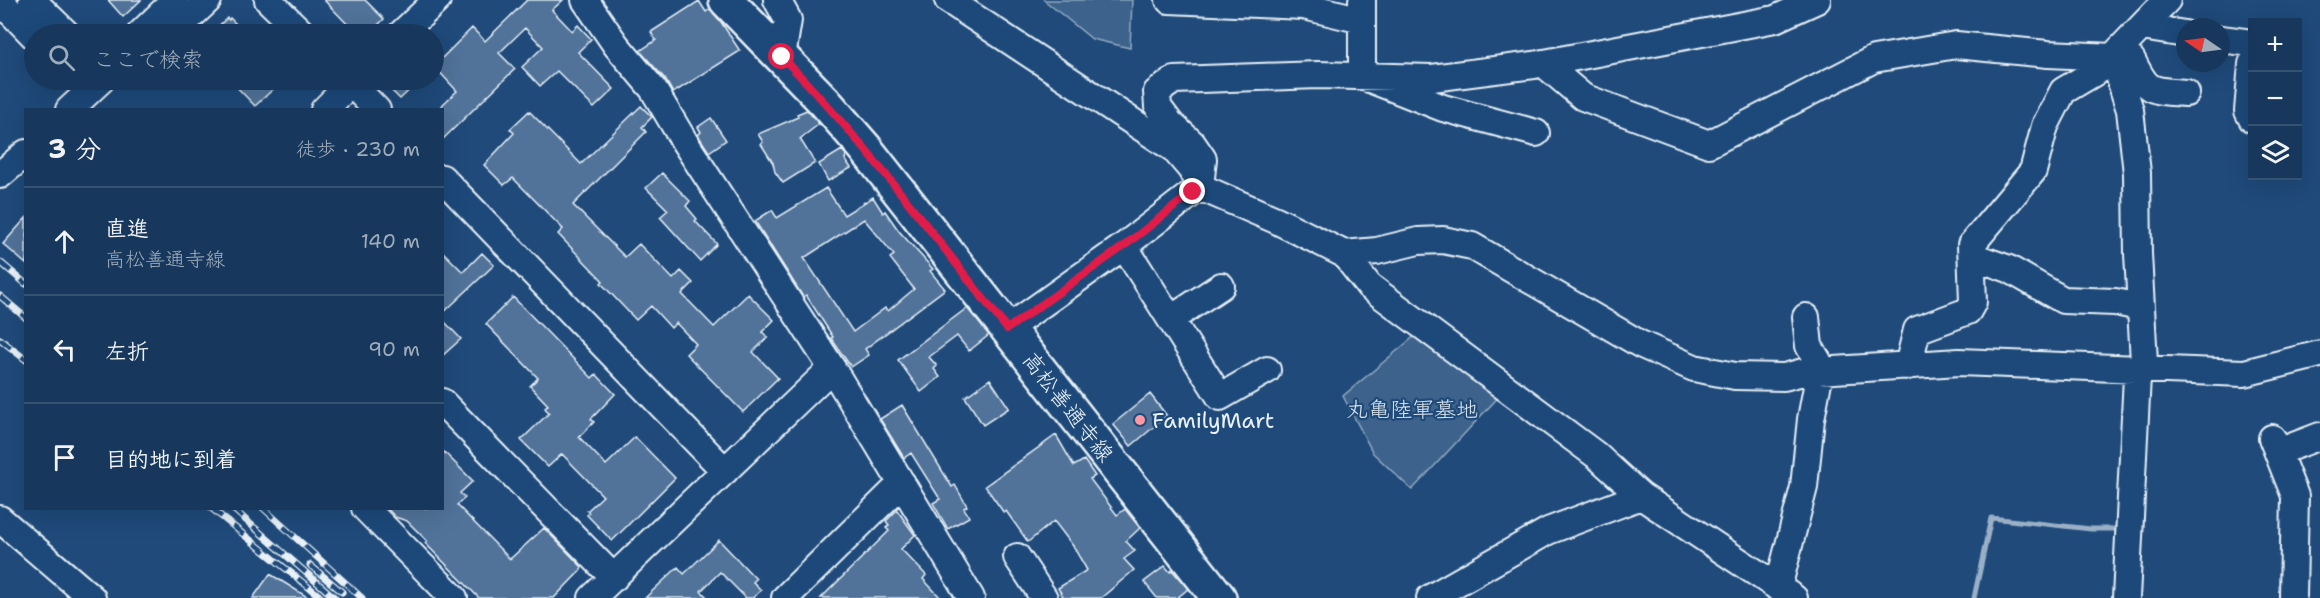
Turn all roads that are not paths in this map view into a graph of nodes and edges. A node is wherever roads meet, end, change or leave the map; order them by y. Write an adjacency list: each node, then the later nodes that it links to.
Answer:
1 (32, 0): 15 (street)
2 (175, 0): 16 (street)
3 (208, 0): 17 (street)
4 (268, 0): 18 (street)
5 (437, 0): 19 (street)
6 (585, 0): 49 (street)
7 (726, 0): 25 (main road, 高松善通寺線)
8 (777, 0): 25 (street)
9 (948, 0): 38 (street)
10 (1169, 0): 14 (street)
11 (1817, 0): 27 (street)
12 (2167, 0): 21 (street)
13 (0, 1): 20 (street)
14 (1362, 10): 28 (street)
15 (57, 24)
16 (150, 24)
17 (183, 24)
18 (293, 24)
19 (412, 24)
20 (24, 26)
21 (2142, 27): 22 (street); 26 (street)
22 (2176, 32)
23 (2230, 40): 24 (street)
24 (2248, 42)
25 (782, 57): 46 (main road, 高松善通寺線)
26 (2113, 57): 27 (street); 32 (street); 41 (street); 43 (street)
27 (1543, 63): 28 (street)
28 (1362, 76): 36 (street); 38 (street)
29 (90, 90): 33 (street)
30 (343, 90): 34 (street)
31 (359, 90): 35 (street)
32 (2186, 93)
33 (71, 108)
34 (326, 108)
35 (375, 108)
36 (1536, 133)
37 (444, 180): 55 (street)
38 (1200, 187): 39 (street); 40 (street)
39 (1124, 246): 45 (street); 46 (street)
40 (1344, 254): 52 (street); 57 (street)
41 (1972, 256): 43 (street); 48 (street)
42 (1221, 286): 45 (street)
43 (2140, 307): 50 (street)
44 (1806, 317): 52 (street)
45 (1171, 319): 51 (street)
46 (1007, 329): 70 (main road, 高松善通寺線)
47 (2320, 354): 50 (street)
48 (1908, 366): 50 (street); 52 (street)
49 (832, 368): 55 (street); 56 (street)
50 (2140, 369): 72 (street)
51 (1267, 370)
52 (1821, 371): 62 (street)
53 (444, 404): 61 (street)
54 (2320, 436): 64 (street)
55 (725, 471): 61 (street)
56 (902, 483): 63 (street); 68 (street)
57 (1641, 496): 62 (street); 71 (street)
58 (367, 510): 66 (street)
59 (0, 519): 65 (street)
60 (1017, 557): 69 (street)
61 (614, 578): 67 (street)
62 (1786, 593)
63 (966, 595)
64 (2293, 596)
65 (92, 598)
66 (454, 598)
67 (592, 598)
68 (785, 598)
69 (1044, 598)
70 (1220, 598)
71 (1430, 598)
72 (2126, 598)

